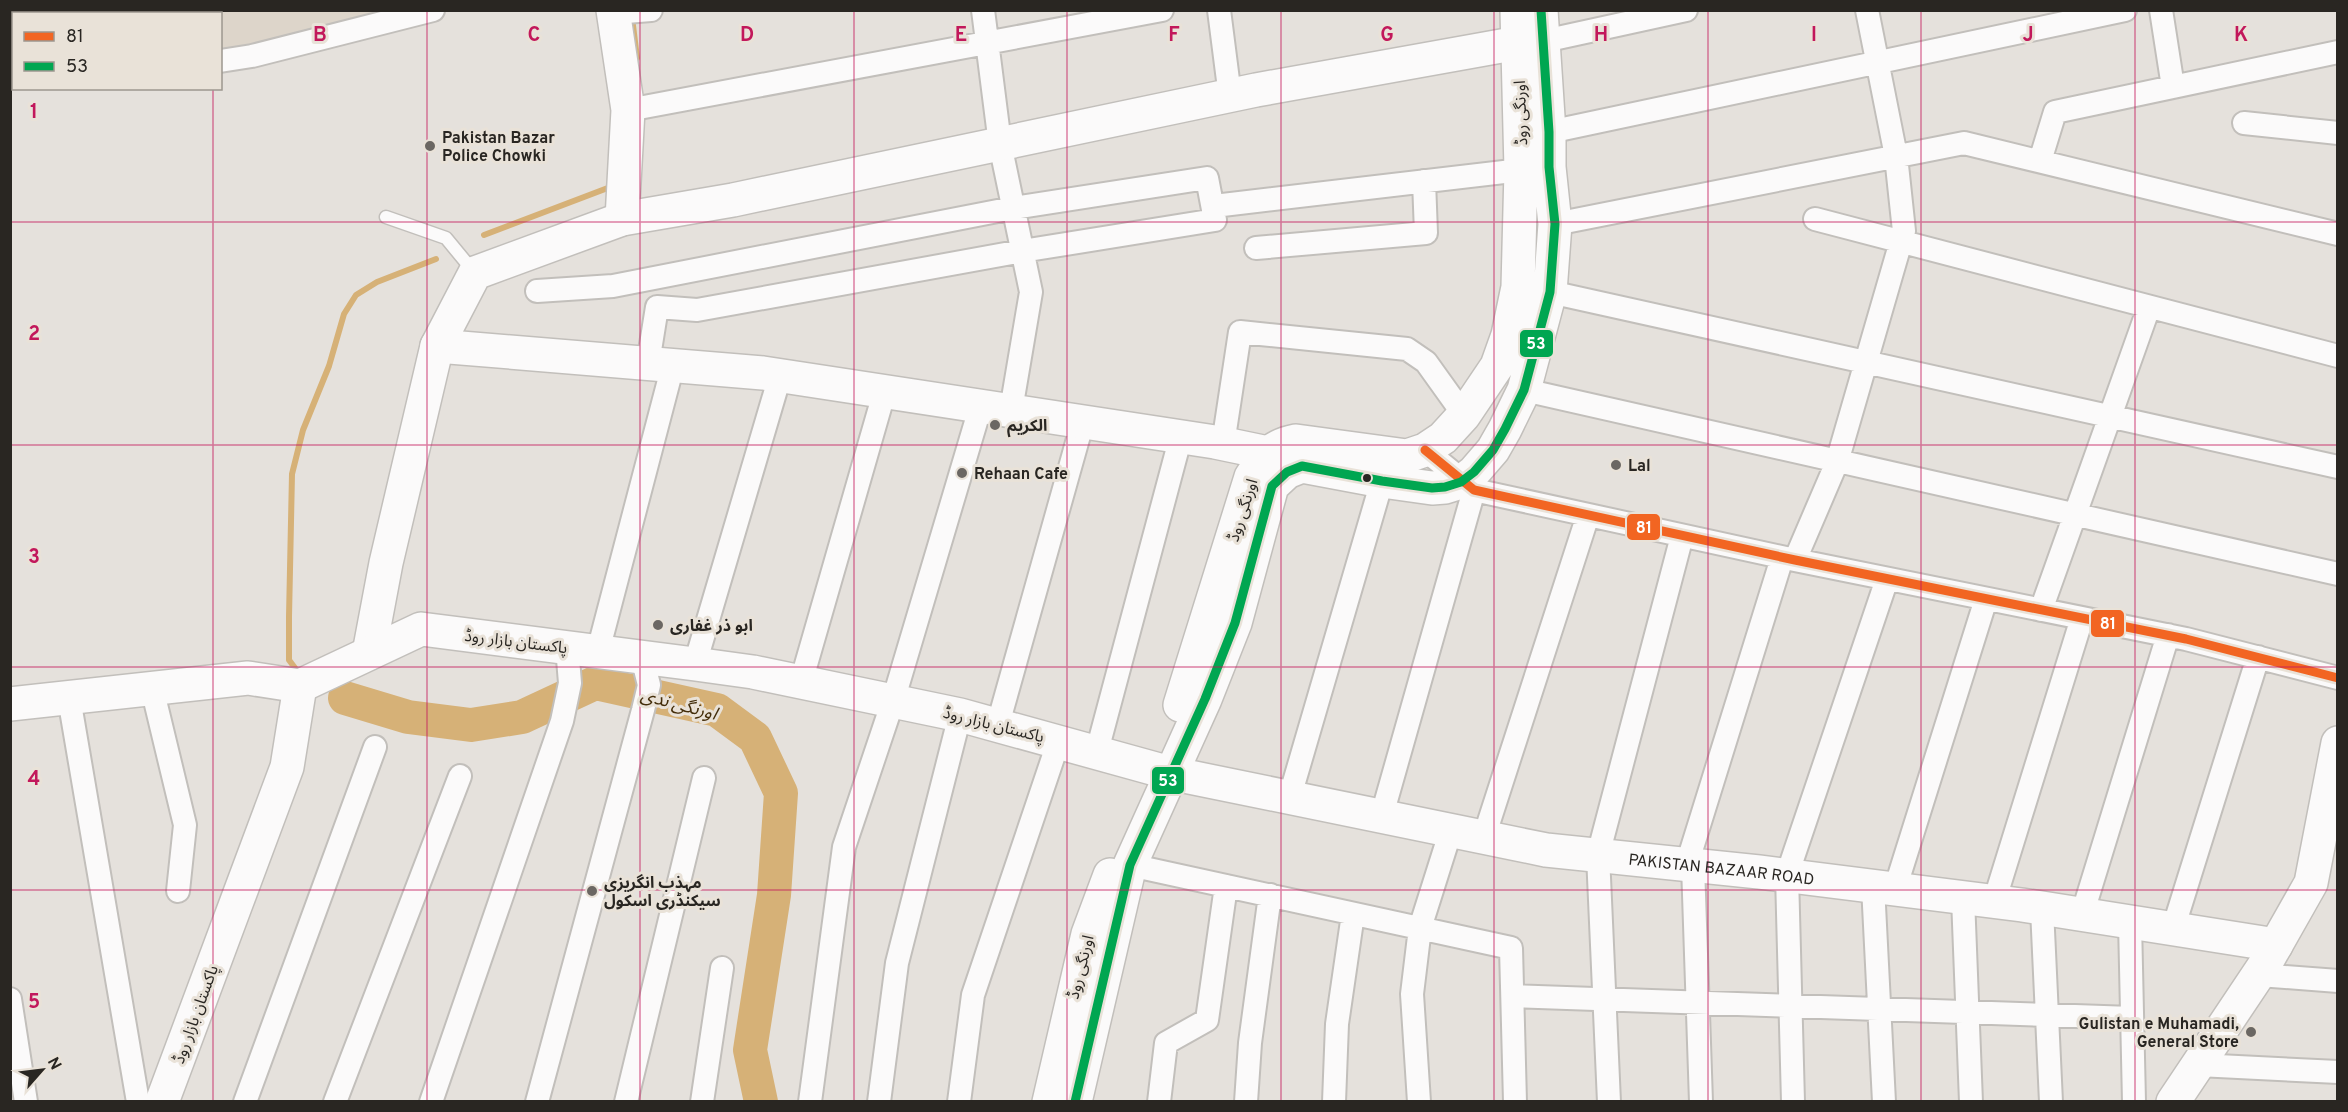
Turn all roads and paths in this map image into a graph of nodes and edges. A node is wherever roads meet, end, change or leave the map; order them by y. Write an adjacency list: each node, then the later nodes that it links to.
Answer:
1 (433, 10): 14 (street)
2 (983, 10): 12 (street)
3 (1162, 10): 12 (street)
4 (1219, 10): 17 (street)
5 (1517, 10): 11 (street, اورنگی روڈ)
6 (1686, 10): 11 (street)
7 (1867, 10): 15 (street)
8 (2125, 10): 15 (street)
9 (2161, 10): 16 (street)
10 (629, 12): 18 (street)
11 (1534, 31): 17 (street); 20 (street, اورنگی روڈ); 25 (street, اورنگی روڈ)
12 (987, 45): 18 (street); 22 (street)
13 (2337, 52): 16 (street)
14 (222, 61)
15 (1876, 63): 20 (street); 23 (street)
16 (2173, 87): 24 (street)
17 (1230, 96): 22 (street)
18 (640, 109): 30 (street)
19 (2244, 123): 21 (street)
20 (1550, 132): 32 (street, اورنگی روڈ)
21 (2337, 133)
22 (1000, 144): 28 (street); 30 (street)
23 (1896, 156): 24 (street); 32 (street); 34 (street)
24 (2040, 161): 33 (street)
25 (1521, 170): 26 (street); 49 (street, اورنگی روڈ)
26 (1424, 181): 27 (street); 35 (street)
27 (1214, 206): 28 (street); 36 (street)
28 (1013, 208): 36 (street); 38 (street)
29 (386, 216): 37 (lane)
30 (622, 219): 37 (street)
31 (1815, 219): 34 (street)
32 (1555, 224): 39 (street, اورنگی روڈ)
33 (2337, 234)
34 (1900, 242): 40 (street); 43 (street)
35 (1256, 248)
36 (1022, 251): 44 (street); 48 (street)
37 (475, 273): 41 (street)
38 (537, 291)
39 (1550, 292): 43 (street); 47 (street, اورنگی روڈ)
40 (2149, 307): 42 (street); 50 (street)
41 (437, 346): 44 (street); 71 (street)
42 (2337, 356)
43 (1865, 362): 50 (street); 56 (street)
44 (660, 364): 45 (street); 70 (street)
45 (780, 376): 46 (street); 73 (street)
46 (885, 390): 48 (street); 76 (street)
47 (1524, 390): 56 (street); 59 (street, اورنگی روڈ)
48 (996, 407): 51 (street); 80 (street)
49 (1464, 415): 53 (street); 54 (street, اورنگی روڈ)
50 (2109, 416): 57 (street); 61 (street)
51 (1083, 421): 52 (street); 83 (street)
52 (1181, 436): 53 (street); 87 (street)
53 (1223, 444): 55 (street)
54 (1425, 450): 55 (street, اورنگی روڈ); 59 (street)
55 (1281, 461): 58 (street); 88 (street, اورنگی روڈ)
56 (1838, 462): 61 (street); 63 (street)
57 (2337, 467)
58 (1382, 481): 59 (street); 91 (street)
59 (1468, 486): 60 (street); 92 (street)
60 (1588, 515): 62 (street); 94 (street)
61 (2074, 515): 64 (street); 67 (street)
62 (1682, 536): 63 (street); 95 (street)
63 (1788, 559): 65 (street); 97 (street)
64 (2337, 574)
65 (1887, 579): 66 (street); 98 (street)
66 (1986, 599): 67 (street); 101 (street)
67 (2041, 610): 68 (street)
68 (2082, 618): 69 (street); 104 (street)
69 (2168, 635): 72 (street); 107 (street)
70 (582, 649): 71 (street, پاکستان بازار روڈ); 74 (street, پاکستان بازار روڈ); 131 (street)
71 (369, 653): 77 (street, پاکستان بازار روڈ)
72 (2258, 657): 75 (street); 110 (street)
73 (695, 664): 74 (street, پاکستان بازار روڈ); 76 (street, پاکستان بازار روڈ)
74 (645, 671): 132 (street)
75 (2337, 678)
76 (801, 682): 80 (street, پاکستان بازار روڈ)
77 (300, 686): 78 (street); 128 (street, پاکستان بازار روڈ)
78 (152, 688): 79 (street); 102 (street)
79 (69, 698): 81 (street); 127 (street)
80 (893, 701): 82 (street, پاکستان بازار روڈ); 135 (street)
81 (10, 704)
82 (960, 715): 83 (street, پاکستان بازار روڈ); 136 (street)
83 (998, 724): 84 (street, پاکستان بازار روڈ)
84 (1059, 740): 87 (street, پاکستان بازار روڈ); 137 (street)
85 (2337, 743): 99 (street)
86 (375, 747): 129 (street)
87 (1097, 751): 88 (street, پاکستان بازار روڈ)
88 (1160, 770): 91 (street, PAKISTAN BAZAAR ROAD); 96 (street, اورنگی روڈ); 138 (street, اورنگی روڈ)
89 (460, 776): 130 (street)
90 (704, 778): 133 (street)
91 (1290, 796): 92 (street, PAKISTAN BAZAAR ROAD)
92 (1382, 815): 93 (street, PAKISTAN BAZAAR ROAD)
93 (1451, 830): 94 (street, PAKISTAN BAZAAR ROAD); 109 (street)
94 (1485, 837): 95 (street, PAKISTAN BAZAAR ROAD)
95 (1598, 855): 97 (street, PAKISTAN BAZAAR ROAD); 117 (street)
96 (1130, 865): 100 (street); 139 (street, اورنگی روڈ)
97 (1690, 865): 98 (street, PAKISTAN BAZAAR ROAD); 118 (street)
98 (1787, 875): 101 (street, PAKISTAN BAZAAR ROAD); 119 (street)
99 (2324, 884): 111 (street)
100 (1226, 886): 103 (street); 140 (street)
101 (1884, 888): 104 (street, PAKISTAN BAZAAR ROAD); 120 (street)
102 (178, 891)
103 (1270, 895): 106 (street); 141 (street)
104 (1978, 900): 105 (street, PAKISTAN BAZAAR ROAD); 121 (street)
105 (2042, 909): 107 (street, PAKISTAN BAZAAR ROAD); 122 (street)
106 (1353, 914): 109 (street); 142 (street)
107 (2082, 915): 108 (street, PAKISTAN BAZAAR ROAD)
108 (2130, 922): 110 (street, PAKISTAN BAZAAR ROAD); 123 (street)
109 (1420, 928): 115 (street); 143 (street)
110 (2173, 929): 111 (street, PAKISTAN BAZAAR ROAD)
111 (2276, 945): 113 (street)
112 (722, 968): 134 (street)
113 (2259, 975): 114 (street); 124 (street)
114 (2337, 981)
115 (1512, 996): 117 (street); 144 (street)
116 (10, 999): 126 (street)
117 (1604, 1000): 118 (street); 145 (street)
118 (1698, 1003): 119 (street); 146 (street)
119 (1791, 1006): 120 (street); 147 (street)
120 (1879, 1009): 121 (street); 148 (street)
121 (1967, 1012): 122 (street); 149 (street)
122 (2047, 1015): 123 (street); 150 (street)
123 (2132, 1018): 151 (street)
124 (2198, 1065): 125 (street); 152 (street)
125 (2337, 1072)
126 (26, 1101)
127 (138, 1101)
128 (162, 1101)
129 (245, 1101)
130 (335, 1101)
131 (431, 1101)
132 (537, 1101)
133 (626, 1101)
134 (702, 1101)
135 (810, 1101)
136 (879, 1101)
137 (959, 1101)
138 (1049, 1101)
139 (1076, 1101)
140 (1159, 1101)
141 (1246, 1101)
142 (1334, 1101)
143 (1419, 1101)
144 (1515, 1101)
145 (1609, 1101)
146 (1701, 1101)
147 (1793, 1101)
148 (1884, 1101)
149 (1971, 1101)
150 (2051, 1101)
151 (2134, 1101)
152 (2174, 1101)

